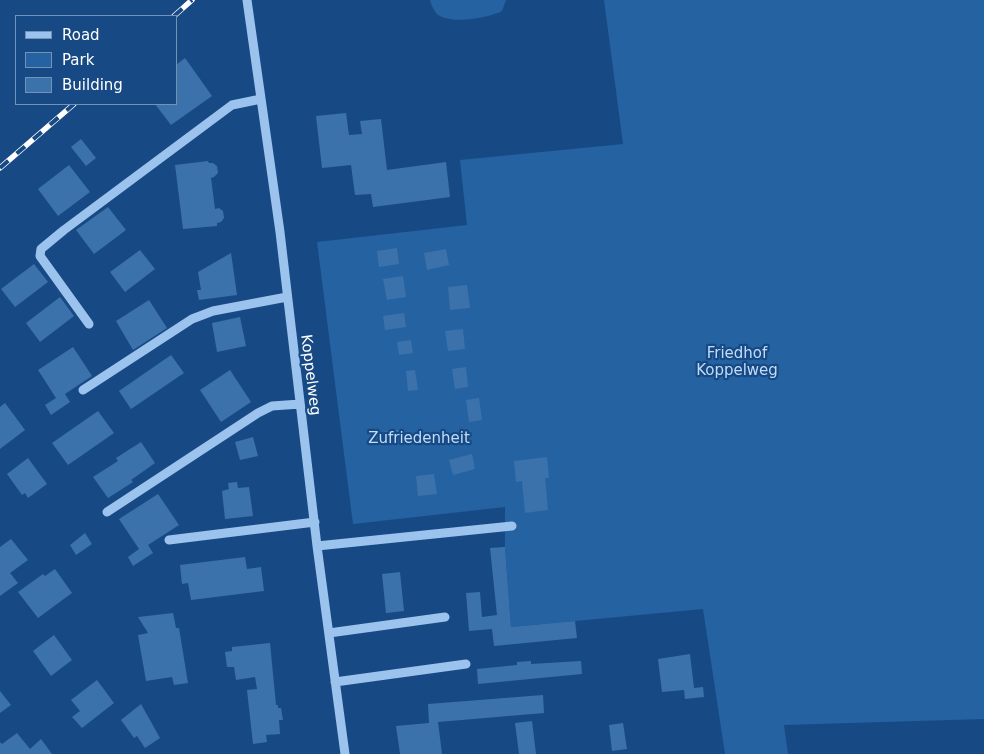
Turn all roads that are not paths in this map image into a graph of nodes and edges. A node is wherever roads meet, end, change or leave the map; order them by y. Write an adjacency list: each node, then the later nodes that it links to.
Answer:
1 (247, 0): 2 (street, Koppelweg)
2 (261, 99): 3 (street, Koppelweg); 4 (street)
3 (287, 297): 5 (street); 6 (street, Koppelweg)
4 (90, 324)
5 (82, 390)
6 (300, 404): 7 (street); 8 (street, Koppelweg)
7 (108, 512)
8 (314, 522): 10 (street); 11 (street, Koppelweg)
9 (512, 526): 11 (street)
10 (168, 540)
11 (317, 546): 13 (street, Koppelweg)
12 (445, 617): 13 (street)
13 (329, 633): 15 (street, Koppelweg)
14 (466, 664): 15 (street)
15 (335, 682): 16 (street, Koppelweg)
16 (345, 754)

